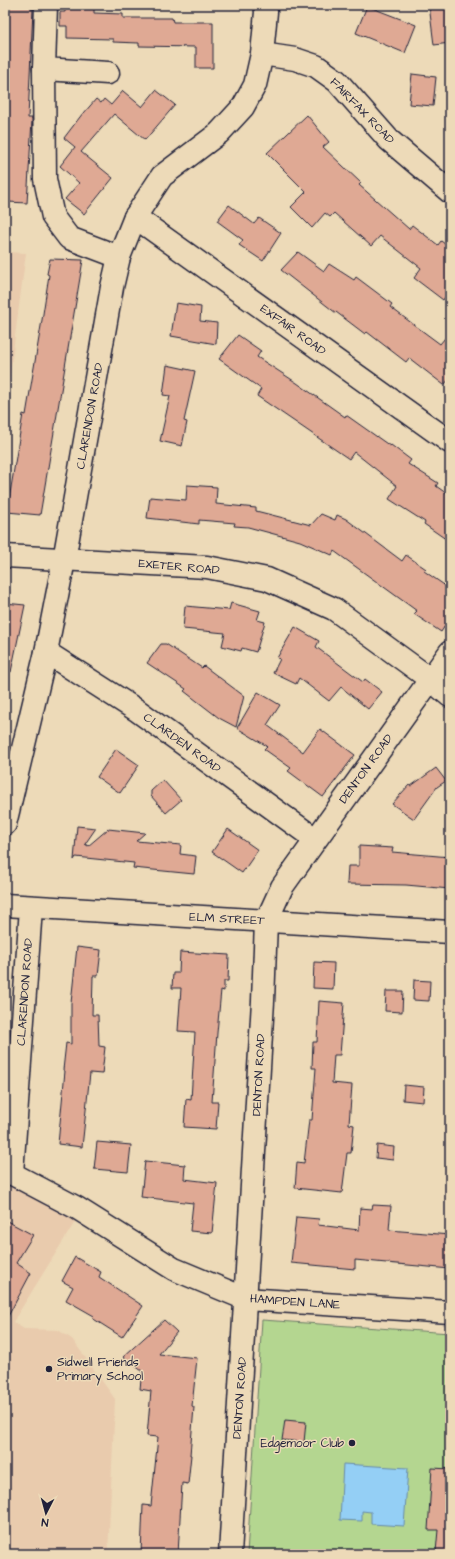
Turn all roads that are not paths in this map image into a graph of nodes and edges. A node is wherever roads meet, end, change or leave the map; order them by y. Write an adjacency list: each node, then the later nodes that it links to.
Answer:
1 (46, 5): 5 (street)
2 (251, 5): 4 (street)
3 (265, 5): 4 (street)
4 (262, 54): 7 (street, FAIRFAX ROAD); 8 (street, CLARENDON ROAD)
5 (44, 69): 6 (street); 9 (street)
6 (108, 74)
7 (450, 192)
8 (136, 217): 9 (street, CLARENDON ROAD); 10 (street, EXFAIR ROAD)
9 (119, 257): 12 (street, CLARENDON ROAD)
10 (450, 442)
11 (5, 556): 12 (street, EXETER ROAD)
12 (64, 560): 13 (street, CLARENDON ROAD); 15 (street, EXETER ROAD)
13 (46, 652): 17 (street, CLARENDON ROAD); 18 (street, CLARDEN ROAD)
14 (450, 652): 15 (street, DENTON ROAD)
15 (430, 679): 16 (street, EXETER ROAD); 18 (street, DENTON ROAD)
16 (450, 696)
17 (5, 824)
18 (315, 839): 21 (street, DENTON ROAD)
19 (5, 905): 20 (street, ELM STREET)
20 (31, 908): 21 (street, ELM STREET); 23 (street, CLARENDON ROAD)
21 (266, 922): 22 (street, ELM STREET); 24 (street, DENTON ROAD)
22 (450, 932)
23 (9, 1171): 24 (street, HAMPDEN LANE)
24 (246, 1299): 25 (street, HAMPDEN LANE); 26 (street, DENTON ROAD)
25 (450, 1312)
26 (230, 1554)

